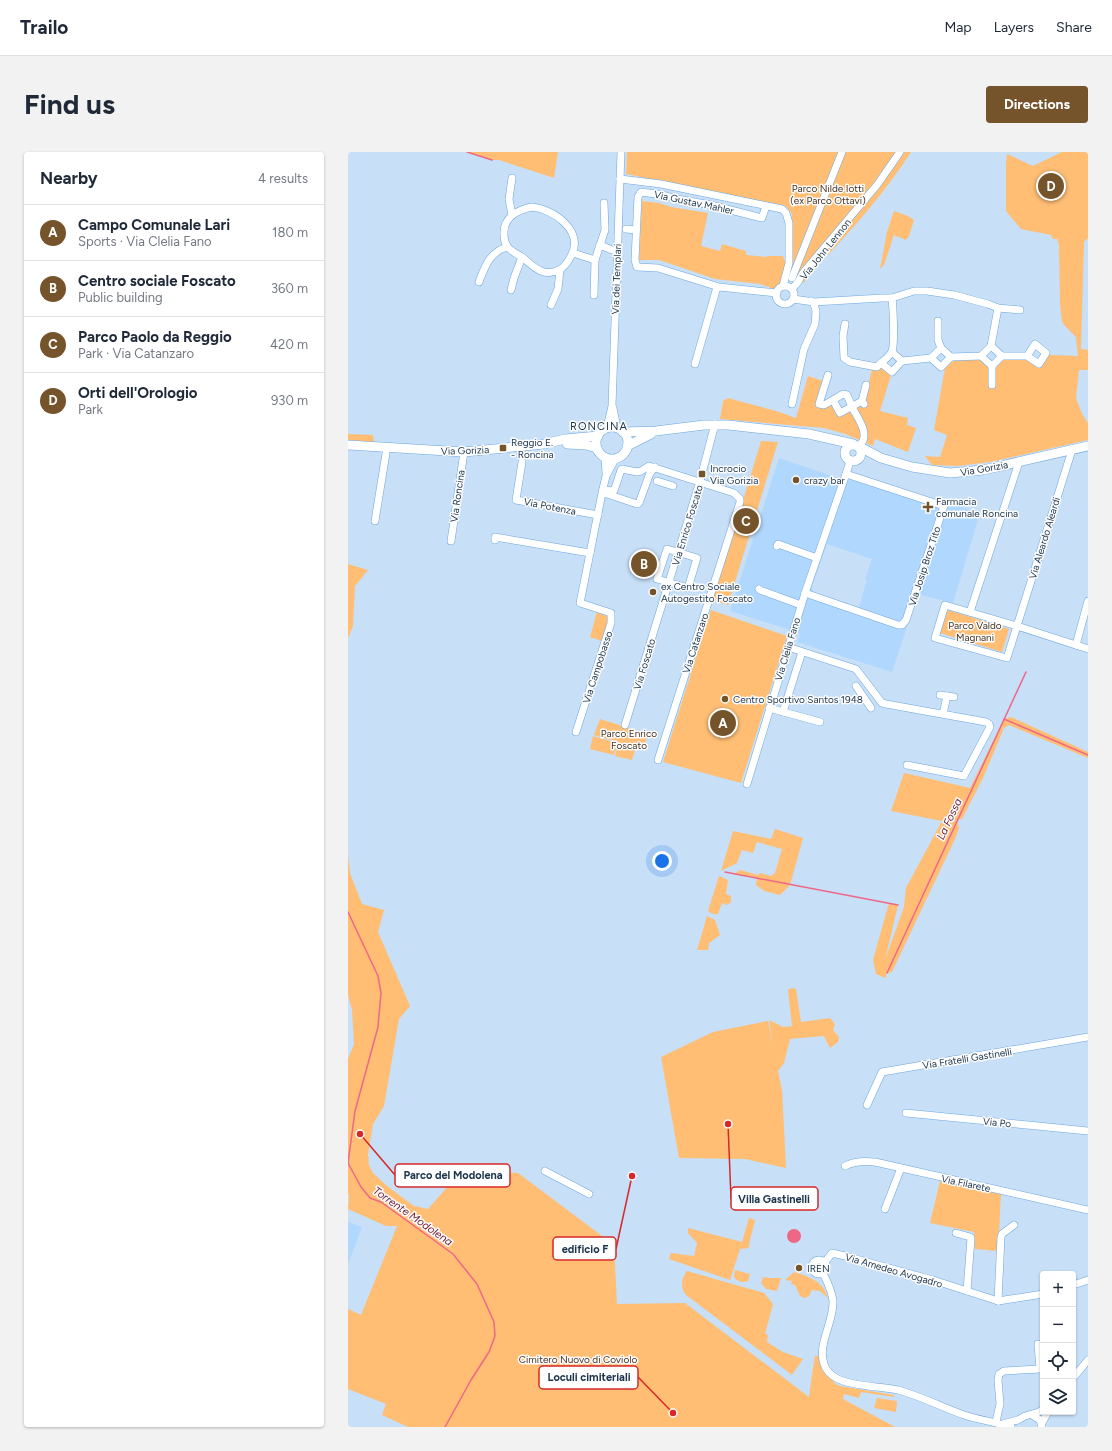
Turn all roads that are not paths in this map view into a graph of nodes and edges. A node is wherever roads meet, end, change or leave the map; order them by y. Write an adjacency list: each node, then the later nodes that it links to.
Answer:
1 (621, 152): 5 (street, Via dei Templari)
2 (842, 152): 18 (street)
3 (900, 152): 22 (street, Via John Lennon)
4 (512, 178): 8 (street)
5 (620, 179): 7 (street, Via John Lennon); 13 (street, Via dei Templari)
6 (604, 203): 12 (street)
7 (766, 206): 10 (street, Via Gustav Mahler); 20 (street, Via John Lennon)
8 (512, 215): 11 (street); 14 (street)
9 (626, 229): 10 (street)
10 (636, 230): 21 (street, Via Gustav Mahler)
11 (507, 246): 15 (street); 19 (street)
12 (600, 246): 13 (street); 16 (street)
13 (618, 250): 51 (street, Via dei Templari)
14 (573, 253): 16 (street); 17 (street)
15 (522, 257): 17 (street); 23 (street)
16 (595, 260): 25 (street)
17 (560, 270): 29 (street)
18 (792, 278)
19 (479, 282)
20 (783, 286): 22 (street); 24 (street)
21 (717, 287): 24 (street, Via Gustav Mahler); 44 (street)
22 (792, 289): 26 (street)
23 (511, 290)
24 (777, 293): 26 (street)
25 (594, 296)
26 (793, 298): 28 (street)
27 (892, 298): 28 (street); 30 (street); 36 (street)
28 (811, 301): 50 (street)
29 (552, 305)
30 (998, 308): 31 (street); 34 (street)
31 (1020, 310)
32 (938, 321): 35 (street)
33 (845, 324): 43 (street)
34 (992, 346): 37 (street); 38 (street)
35 (941, 348): 40 (street); 41 (street)
36 (892, 352): 42 (street); 43 (street)
37 (981, 356): 40 (street); 45 (street)
38 (1002, 356): 39 (street); 45 (street)
39 (1027, 356)
40 (951, 357): 41 (street)
41 (931, 358): 42 (street)
42 (902, 361): 43 (street)
43 (881, 363)
44 (696, 364)
45 (992, 366): 48 (street)
46 (828, 376): 49 (street)
47 (866, 385): 52 (street)
48 (992, 385)
49 (833, 400): 52 (street); 52 (street)
50 (792, 404)
51 (612, 406): 54 (street); 55 (street)
52 (852, 407): 62 (street)
53 (716, 424): 56 (main road, Via Gorizia); 58 (main road, Via Gorizia); 79 (street, Via Enrico Foscato)
54 (607, 428): 55 (main road); 57 (main road)
55 (620, 430): 56 (main road); 61 (main road)
56 (656, 431): 61 (main road)
57 (598, 436): 59 (main road); 65 (main road)
58 (829, 438): 62 (main road, Via Gorizia); 69 (main road)
59 (544, 444): 65 (main road); 67 (main road, Via Gorizia)
60 (348, 445): 64 (main road, Via Gorizia)
61 (627, 446): 71 (main road)
62 (858, 446): 69 (main road); 69 (main road); 70 (main road, Via Gorizia)
63 (1088, 446): 66 (main road, Via Gorizia)
64 (387, 447): 67 (main road, Via Gorizia); 83 (street)
65 (597, 448): 68 (main road)
66 (1072, 450): 73 (main road, Via Gorizia); 97 (street, Via Aleardo Aleardi)
67 (464, 452): 85 (street, Via Roncina)
68 (605, 457): 71 (main road); 77 (street, Via Campobasso)
69 (851, 458): 70 (main road, Via Gorizia); 76 (street, Via Clelia Fano)
70 (881, 458): 73 (main road, Via Gorizia)
71 (615, 459): 77 (street, Via Campobasso)
72 (522, 462): 82 (street, Via Potenza)
73 (1019, 462): 96 (street)
74 (655, 467): 75 (street); 81 (street); 81 (street)
75 (671, 472): 78 (street); 79 (street)
76 (846, 474): 89 (street, Via Clelia Fano); 92 (street, Via Josip Broz Tito)
77 (606, 476): 80 (street, Via Campobasso)
78 (657, 481)
79 (700, 481): 88 (street, Via Enrico Foscato); 113 (street, Via Catanzaro)
80 (602, 491): 81 (street); 82 (street, Via Campobasso)
81 (614, 494)
82 (598, 515): 87 (street, Via Campobasso)
83 (375, 521)
84 (495, 540): 87 (street)
85 (451, 541)
86 (777, 546): 89 (street)
87 (590, 553): 112 (street, Via Campobasso)
88 (678, 553): 90 (street, Via Enrico Foscato); 90 (street); 90 (street)
89 (817, 558): 92 (street, Via Clelia Fano)
90 (670, 582): 94 (street, Via Enrico Foscato)
91 (759, 589): 95 (street, Via Clelia Fano)
92 (805, 594): 95 (street, Via Clelia Fano)
93 (1088, 601): 98 (street)
94 (663, 602): 111 (street, Via Foscato)
95 (801, 605): 99 (street, Via Clelia Fano)
96 (970, 612): 97 (street, Via Aleardo Aleardi); 97 (street, Via Aleardo Aleardi)
97 (1017, 626): 98 (street)
98 (1076, 645): 100 (street)
99 (788, 648): 101 (street); 106 (street, Via Clelia Fano)
100 (1088, 649)
101 (802, 652): 103 (street); 108 (street)
102 (856, 686): 104 (street)
103 (871, 688): 104 (street); 109 (street)
104 (863, 695): 107 (street)
105 (947, 696): 109 (street)
106 (769, 708): 108 (street); 115 (street, Via Clelia Fano)
107 (871, 708)
108 (783, 712): 110 (street)
109 (943, 714): 114 (street)
110 (820, 722)
111 (625, 725)
112 (576, 732)
113 (658, 760)
114 (907, 765)
115 (746, 784)
116 (1088, 1038): 117 (street, Via Fratelli Gastinelli)
117 (867, 1105)
118 (906, 1113): 119 (street, Via Po)
119 (1088, 1132)
120 (845, 1166): 121 (street, Via Filarete)
121 (901, 1168): 124 (street); 125 (street, Via Filarete)
122 (544, 1171): 123 (street)
123 (589, 1194)
124 (885, 1209)
125 (1088, 1210)
126 (1014, 1225): 134 (street)
127 (956, 1233): 132 (street)
128 (825, 1262): 129 (street); 129 (street); 132 (street, Via Amedeo Avogadro)
129 (823, 1273): 142 (street)
130 (1088, 1280): 131 (street)
131 (1076, 1284)
132 (967, 1291): 134 (street, Via Amedeo Avogadro)
133 (1040, 1294): 134 (street, Via Amedeo Avogadro)
134 (998, 1301)
135 (1038, 1344): 142 (street)
136 (1088, 1360): 137 (street)
137 (1076, 1374)
138 (1040, 1411): 139 (street)
139 (1032, 1415): 141 (street); 143 (street)
140 (1047, 1415): 143 (street)
141 (1022, 1418): 142 (street); 145 (street)
142 (999, 1423): 144 (street)
143 (1042, 1425)
144 (1011, 1427)
145 (1018, 1427)

